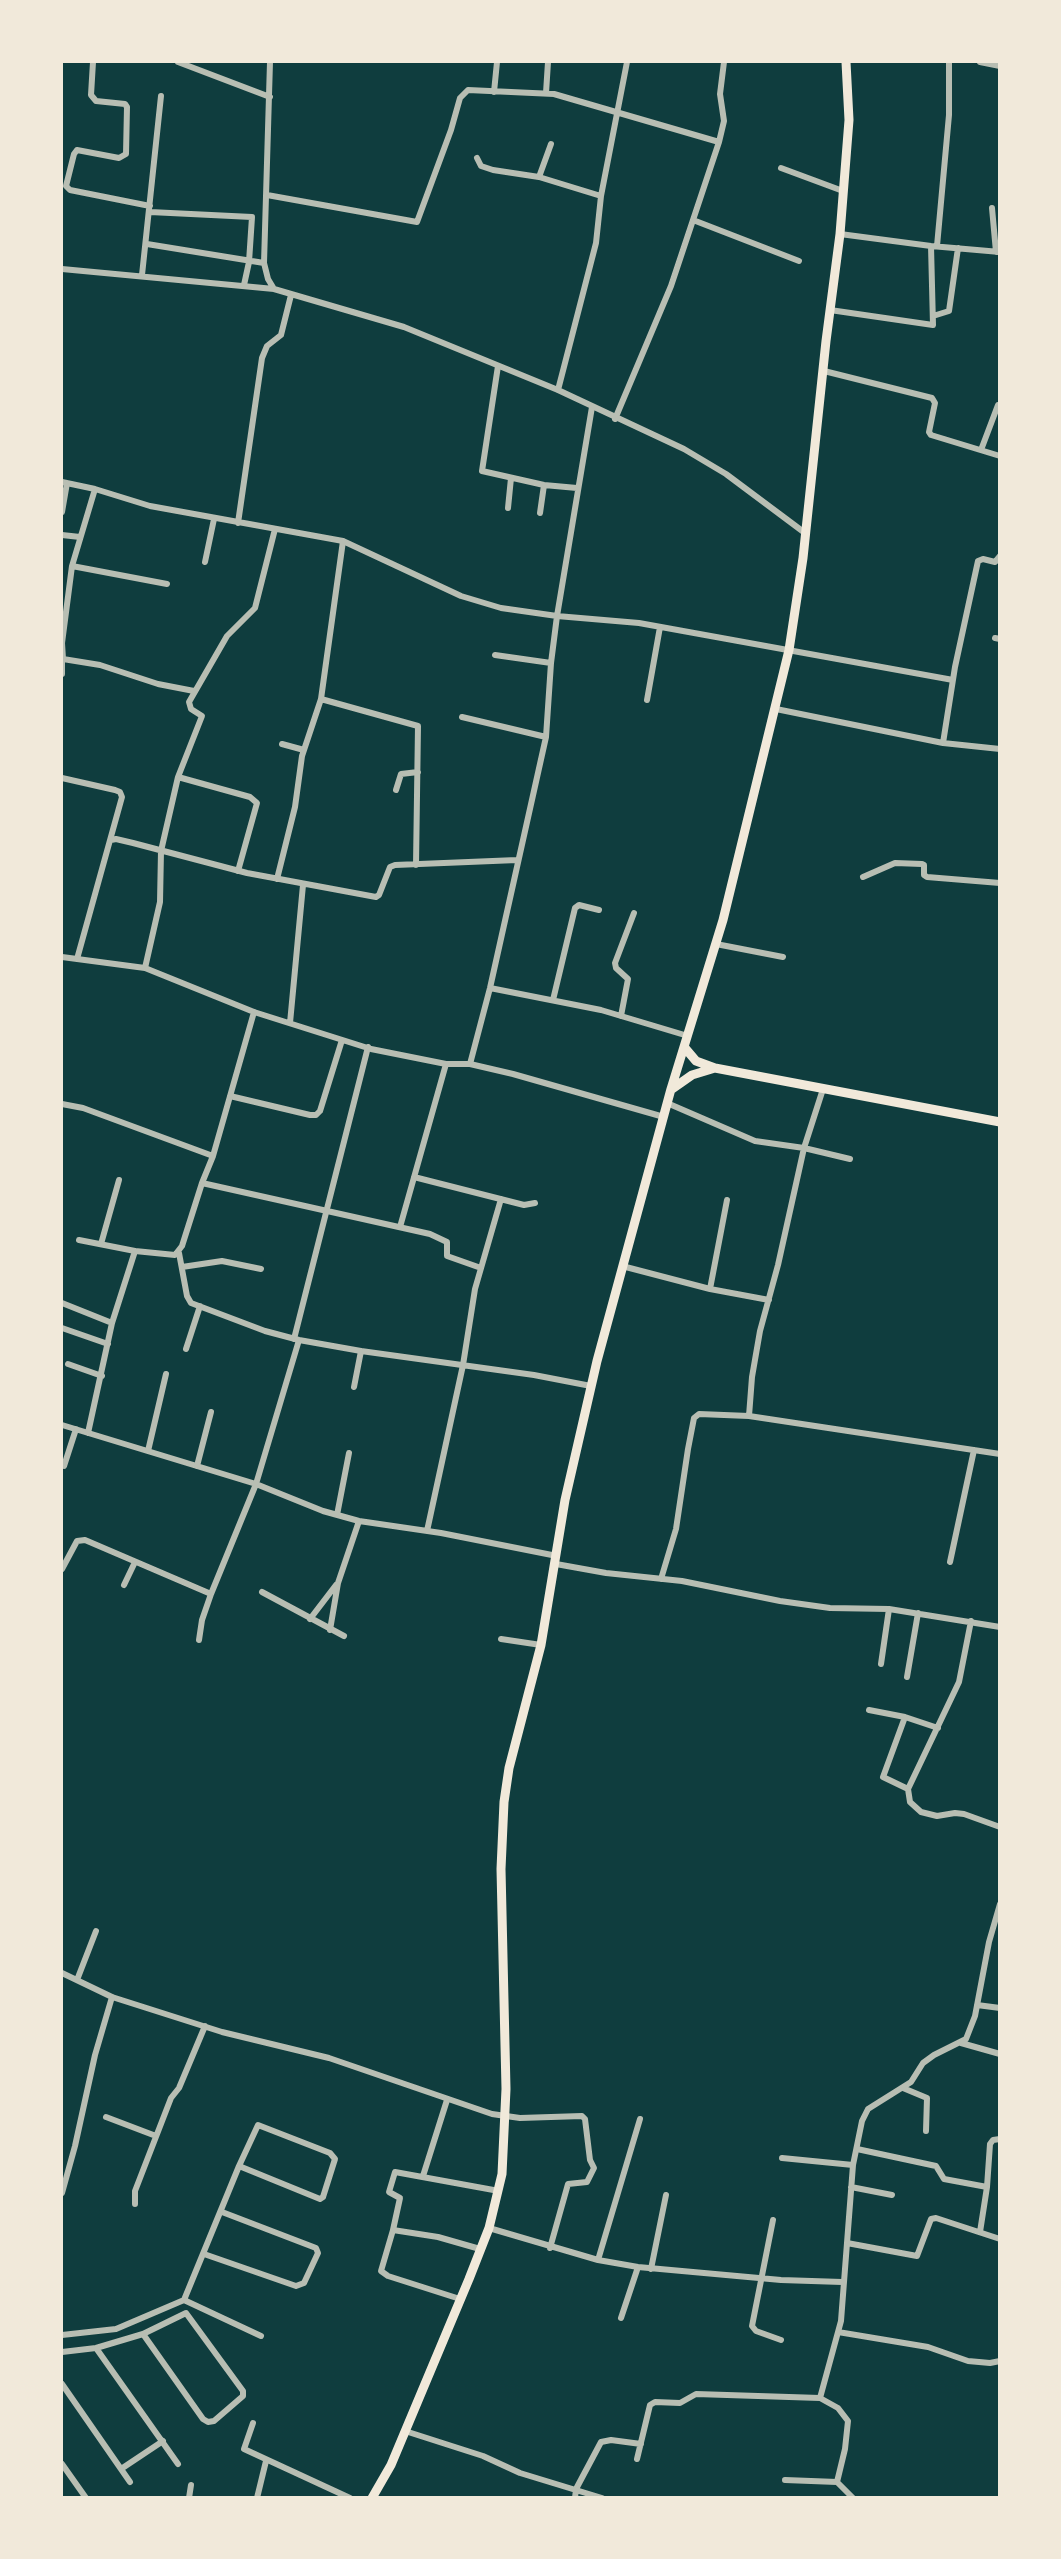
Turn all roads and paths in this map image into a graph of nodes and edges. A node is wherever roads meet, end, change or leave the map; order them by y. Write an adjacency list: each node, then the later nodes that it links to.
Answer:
1 (93, 62): 27 (street)
2 (178, 62): 16 (street)
3 (270, 62): 16 (street)
4 (497, 62): 13 (street)
5 (548, 62): 14 (street)
6 (627, 62): 17 (street)
7 (724, 62): 18 (street)
8 (846, 62): 9 (street); 23 (main road)
9 (851, 62)
10 (948, 62): 31 (street)
11 (980, 62): 12 (street)
12 (999, 66)
13 (494, 92): 14 (street); 24 (street)
14 (546, 93): 17 (street)
15 (161, 96): 27 (street)
16 (270, 97): 24 (street)
17 (619, 112): 18 (street); 25 (street)
18 (719, 142): 28 (street)
19 (551, 144): 22 (street)
20 (477, 158): 22 (street)
21 (781, 168): 23 (street)
22 (539, 177): 25 (street)
23 (843, 191): 29 (main road)
24 (267, 195): 36 (street)
25 (602, 196): 46 (street)
26 (992, 208): 33 (street)
27 (150, 209): 30 (street); 35 (street)
28 (693, 220): 34 (street); 49 (street)
29 (840, 234): 31 (street); 42 (main road)
30 (147, 244): 35 (street); 38 (street)
31 (934, 246): 32 (street); 43 (street)
32 (958, 248): 33 (street); 43 (street)
33 (998, 252)
34 (799, 261)
35 (249, 262): 36 (street); 39 (street)
36 (264, 263): 40 (street)
37 (62, 269): 38 (street)
38 (142, 275): 39 (street)
39 (244, 285): 40 (street)
40 (274, 289): 41 (street)
41 (291, 295): 44 (street); 61 (street)
42 (830, 310): 43 (street); 45 (main road)
43 (933, 316)
44 (498, 366): 46 (street); 52 (street)
45 (824, 371): 50 (street); 63 (main road)
46 (558, 390): 48 (street)
47 (998, 405): 50 (street)
48 (592, 406): 49 (street); 55 (street)
49 (615, 419): 63 (street)
50 (981, 450): 51 (street)
51 (999, 456)
52 (511, 478): 54 (street); 57 (street)
53 (64, 483): 56 (street); 58 (street)
54 (544, 485): 55 (street); 59 (street)
55 (577, 488): 71 (street)
56 (95, 489): 60 (street); 65 (street)
57 (508, 508)
58 (62, 512)
59 (540, 513)
60 (214, 519): 61 (street); 68 (street)
61 (238, 523): 62 (street)
62 (275, 529): 66 (street); 79 (street)
63 (805, 533): 73 (main road)
64 (62, 535): 65 (street)
65 (80, 537): 69 (street)
66 (343, 541): 71 (street); 80 (street)
67 (999, 556): 78 (street)
68 (205, 562)
69 (72, 566): 70 (street); 75 (street)
70 (167, 584)
71 (557, 616): 72 (street); 76 (street)
72 (660, 627): 73 (street); 81 (street)
73 (789, 650): 78 (street); 82 (main road)
74 (495, 655): 76 (street)
75 (62, 658): 77 (street); 79 (street)
76 (551, 663): 84 (street)
77 (62, 674)
78 (953, 680): 86 (street)
79 (194, 691): 90 (street)
80 (321, 699): 88 (street); 89 (street)
81 (647, 700)
82 (776, 709): 86 (street); 104 (main road)
83 (462, 717): 84 (street)
84 (546, 737): 95 (street)
85 (282, 744): 88 (street)
86 (943, 744): 87 (street)
87 (999, 749)
88 (304, 750): 99 (street)
89 (418, 772): 92 (street); 96 (street)
90 (178, 777): 94 (street); 97 (street)
91 (62, 778): 93 (street)
92 (396, 790)
93 (111, 840): 94 (street); 107 (street)
94 (161, 851): 97 (street); 108 (street)
95 (517, 860): 96 (street); 109 (street)
96 (416, 865): 101 (street)
97 (238, 871): 99 (street)
98 (863, 878): 100 (street)
99 (277, 879): 101 (street)
100 (999, 883)
101 (303, 885): 113 (street)
102 (599, 910): 110 (street)
103 (634, 913): 112 (street)
104 (716, 944): 106 (street); 114 (main road)
105 (62, 957): 107 (street)
106 (783, 957)
107 (77, 959): 108 (street)
108 (144, 968): 111 (street)
109 (490, 988): 110 (street); 119 (street)
110 (553, 1000): 112 (street)
111 (254, 1012): 113 (street); 123 (street)
112 (621, 1016): 114 (street)
113 (290, 1023): 115 (street)
114 (689, 1036): 117 (main road)
115 (342, 1040): 116 (street); 123 (street)
116 (368, 1047): 118 (street); 137 (street)
117 (685, 1048): 120 (main road); 121 (main road)
118 (446, 1064): 119 (street); 131 (street)
119 (470, 1064): 126 (street)
120 (715, 1068): 121 (main road); 122 (main road)
121 (671, 1089): 124 (main road)
122 (823, 1089): 127 (main road); 128 (street)
123 (230, 1096): 129 (street)
124 (667, 1103): 126 (main road); 128 (street)
125 (62, 1104): 129 (street)
126 (664, 1117): 143 (main road)
127 (999, 1122)
128 (804, 1148): 130 (street); 148 (street)
129 (213, 1156): 133 (street)
130 (850, 1158)
131 (414, 1177): 134 (street); 138 (street)
132 (119, 1180): 140 (street)
133 (202, 1183): 137 (street); 142 (street)
134 (501, 1200): 136 (street); 145 (street)
135 (727, 1200): 147 (street)
136 (535, 1203)
137 (327, 1209): 138 (street); 153 (street)
138 (400, 1227): 145 (street)
139 (79, 1240): 140 (street)
140 (101, 1244): 141 (street)
141 (135, 1251): 142 (street); 151 (street)
142 (179, 1253): 144 (street)
143 (622, 1266): 147 (street); 161 (main road)
144 (182, 1267): 146 (street); 150 (street)
145 (481, 1268): 158 (street)
146 (261, 1269)
147 (710, 1289): 148 (street)
148 (769, 1300): 164 (street)
149 (62, 1303): 151 (street)
150 (200, 1306): 153 (street); 155 (street)
151 (112, 1323): 154 (street)
152 (62, 1328): 154 (street)
153 (296, 1340): 156 (street); 174 (street)
154 (108, 1344): 160 (street)
155 (186, 1349)
156 (361, 1351): 158 (street); 162 (street)
157 (68, 1364): 160 (street)
158 (463, 1365): 161 (street); 177 (street)
159 (166, 1374): 169 (street)
160 (102, 1376): 167 (street)
161 (591, 1386): 178 (main road)
162 (354, 1388)
163 (211, 1412): 173 (street)
164 (748, 1416): 168 (street); 182 (street)
165 (62, 1425): 166 (street)
166 (76, 1428): 167 (street); 172 (street)
167 (88, 1433): 169 (street)
168 (974, 1450): 171 (street); 180 (street)
169 (148, 1451): 173 (street)
170 (349, 1453): 175 (street)
171 (999, 1454)
172 (64, 1466)
173 (197, 1466): 174 (street)
174 (256, 1484): 175 (street); 186 (street)
175 (337, 1515): 176 (street)
176 (359, 1521): 177 (street); 183 (street)
177 (428, 1531): 178 (street)
178 (556, 1560): 182 (street); 196 (main road)
179 (135, 1562): 181 (street); 184 (street); 186 (street)
180 (950, 1562)
181 (62, 1569)
182 (661, 1579): 187 (street)
183 (338, 1582): 189 (street); 192 (street)
184 (124, 1585)
185 (262, 1593): 189 (street)
186 (212, 1594): 195 (street)
187 (889, 1609): 188 (street); 197 (street)
188 (918, 1613): 190 (street); 198 (street)
189 (310, 1619): 192 (street)
190 (971, 1621): 191 (street); 201 (street)
191 (999, 1628)
192 (330, 1630): 193 (street)
193 (344, 1636)
194 (501, 1639): 196 (street)
195 (199, 1640)
196 (541, 1645): 217 (main road)
197 (881, 1664)
198 (907, 1677)
199 (869, 1710): 200 (street)
200 (905, 1717): 201 (street); 202 (street)
201 (938, 1728): 202 (street)
202 (908, 1789): 203 (street)
203 (999, 1827)
204 (999, 1905): 209 (street)
205 (96, 1930): 207 (street)
206 (62, 1973): 207 (street)
207 (77, 1980): 208 (street)
208 (112, 1997): 211 (street); 230 (street)
209 (977, 2005): 210 (street); 212 (street)
210 (999, 2008)
211 (205, 2026): 215 (street); 220 (street)
212 (960, 2043): 213 (street); 214 (street)
213 (999, 2054)
214 (903, 2088): 219 (street); 222 (street)
215 (447, 2100): 217 (street); 226 (street)
216 (106, 2117): 220 (street)
217 (506, 2117): 229 (main road); 241 (street)
218 (640, 2119): 244 (street)
219 (926, 2131)
220 (156, 2136): 233 (street)
221 (999, 2139): 228 (street)
222 (857, 2149): 224 (street); 228 (street)
223 (782, 2158): 224 (street)
224 (853, 2165): 227 (street)
225 (239, 2166): 225 (street); 234 (street)
226 (423, 2176): 229 (street); 237 (street)
227 (851, 2187): 232 (street); 240 (street)
228 (987, 2187): 238 (street)
229 (499, 2191): 236 (main road)
230 (62, 2193)
231 (666, 2195): 246 (street)
232 (892, 2195)
233 (135, 2204)
234 (222, 2212): 243 (street); 243 (street)
235 (773, 2220): 247 (street)
236 (489, 2228): 241 (street); 242 (main road)
237 (393, 2230): 242 (street); 249 (street)
238 (980, 2232): 239 (street); 240 (street)
239 (999, 2239)
240 (847, 2243): 248 (street)
241 (550, 2248): 244 (street)
242 (480, 2249): 249 (main road)
243 (204, 2254): 250 (street)
244 (598, 2260): 245 (street)
245 (638, 2267): 246 (street); 251 (street)
246 (651, 2269): 247 (street)
247 (760, 2278): 248 (street); 256 (street)
248 (843, 2282): 252 (street)
249 (460, 2299): 263 (main road)
250 (184, 2300): 254 (street); 255 (street)
251 (621, 2318)
252 (838, 2332): 259 (street); 261 (street)
253 (143, 2334): 253 (street); 257 (street)
254 (62, 2335)
255 (261, 2336)
256 (781, 2340)
257 (96, 2348): 258 (street); 264 (street)
258 (62, 2352)
259 (999, 2361)
260 (62, 2384): 270 (street)
261 (820, 2398): 265 (street); 272 (street)
262 (253, 2423): 267 (street)
263 (405, 2431): 275 (street); 280 (main road)
264 (163, 2441): 268 (street); 270 (street)
265 (641, 2444): 266 (street); 275 (street)
266 (637, 2459)
267 (266, 2461): 278 (street); 279 (street)
268 (178, 2463)
269 (62, 2464): 276 (street)
270 (121, 2469): 273 (street)
271 (785, 2480): 272 (street)
272 (837, 2481): 283 (street)
273 (130, 2482)
274 (191, 2485): 277 (street)
275 (576, 2489): 281 (street); 282 (street)
276 (86, 2498)
277 (189, 2498)
278 (257, 2498)
279 (350, 2498)
280 (372, 2498)
281 (575, 2498)
282 (602, 2498)
283 (853, 2498)

